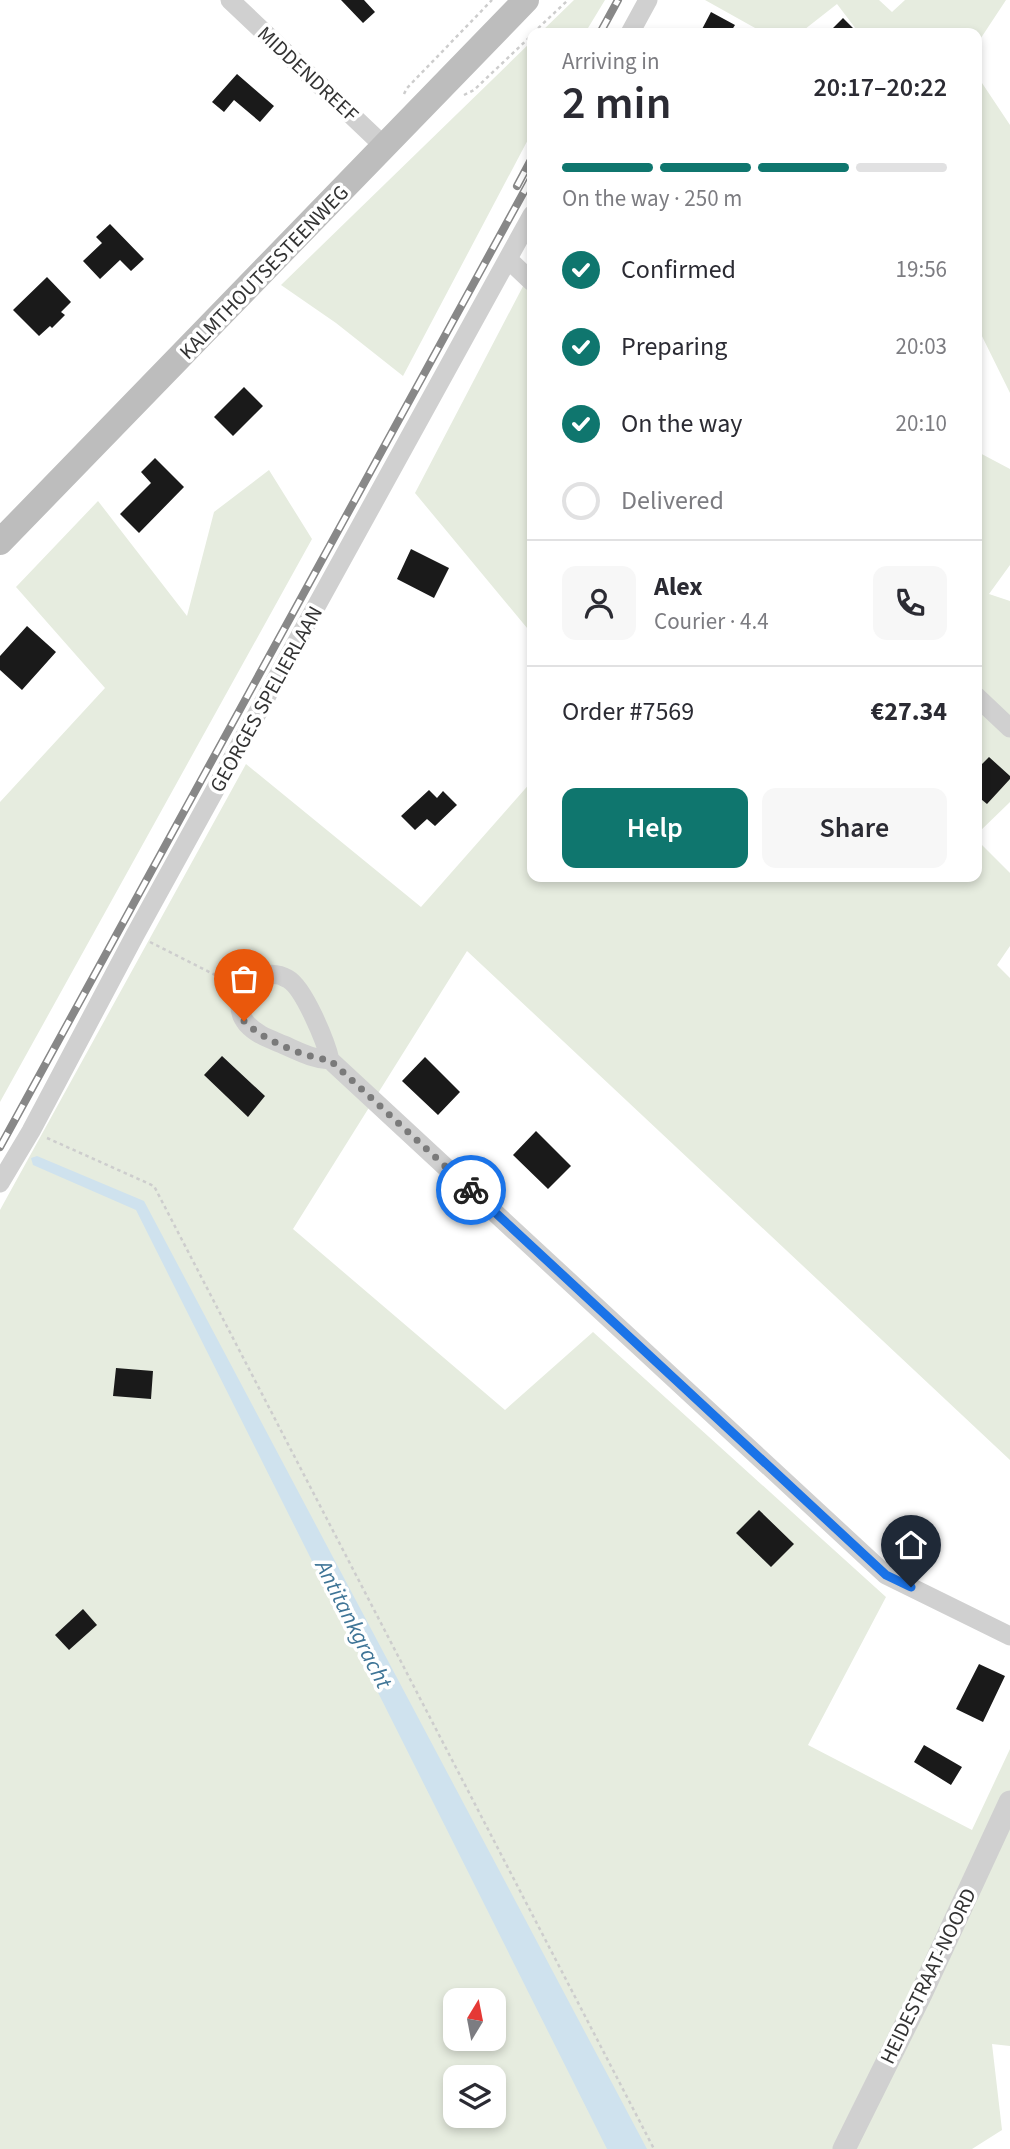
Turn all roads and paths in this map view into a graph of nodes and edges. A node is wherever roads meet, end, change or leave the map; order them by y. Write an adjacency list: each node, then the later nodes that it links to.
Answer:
1 (230, 0): 9 (street, MIDDENDREEF)
2 (526, 0): 9 (main road, KALMTHOUTSESTEENWEG)
3 (568, 0): 5 (path)
4 (648, 0): 6 (street)
5 (539, 28)
6 (633, 28)
7 (527, 40): 8 (path)
8 (464, 95)
9 (385, 147): 13 (main road, KALMTHOUTSESTEENWEG)
10 (527, 224): 11 (street, GEORGES SPELIERLAAN)
11 (508, 259): 12 (street); 16 (street, GEORGES SPELIERLAAN)
12 (527, 277)
13 (0, 542)
14 (982, 701): 15 (street)
15 (1010, 727)
16 (135, 935): 17 (path); 19 (street, GEORGES SPELIERLAAN)
17 (244, 989): 18 (street); 18 (street)
18 (330, 1060): 21 (street)
19 (31, 1130): 20 (street, GEORGES SPELIERLAAN); 23 (path)
20 (0, 1183)
21 (1010, 1636)
22 (1010, 1802): 24 (street, HEIDESTRAAT-NOORD)
23 (654, 2149)
24 (844, 2149)

